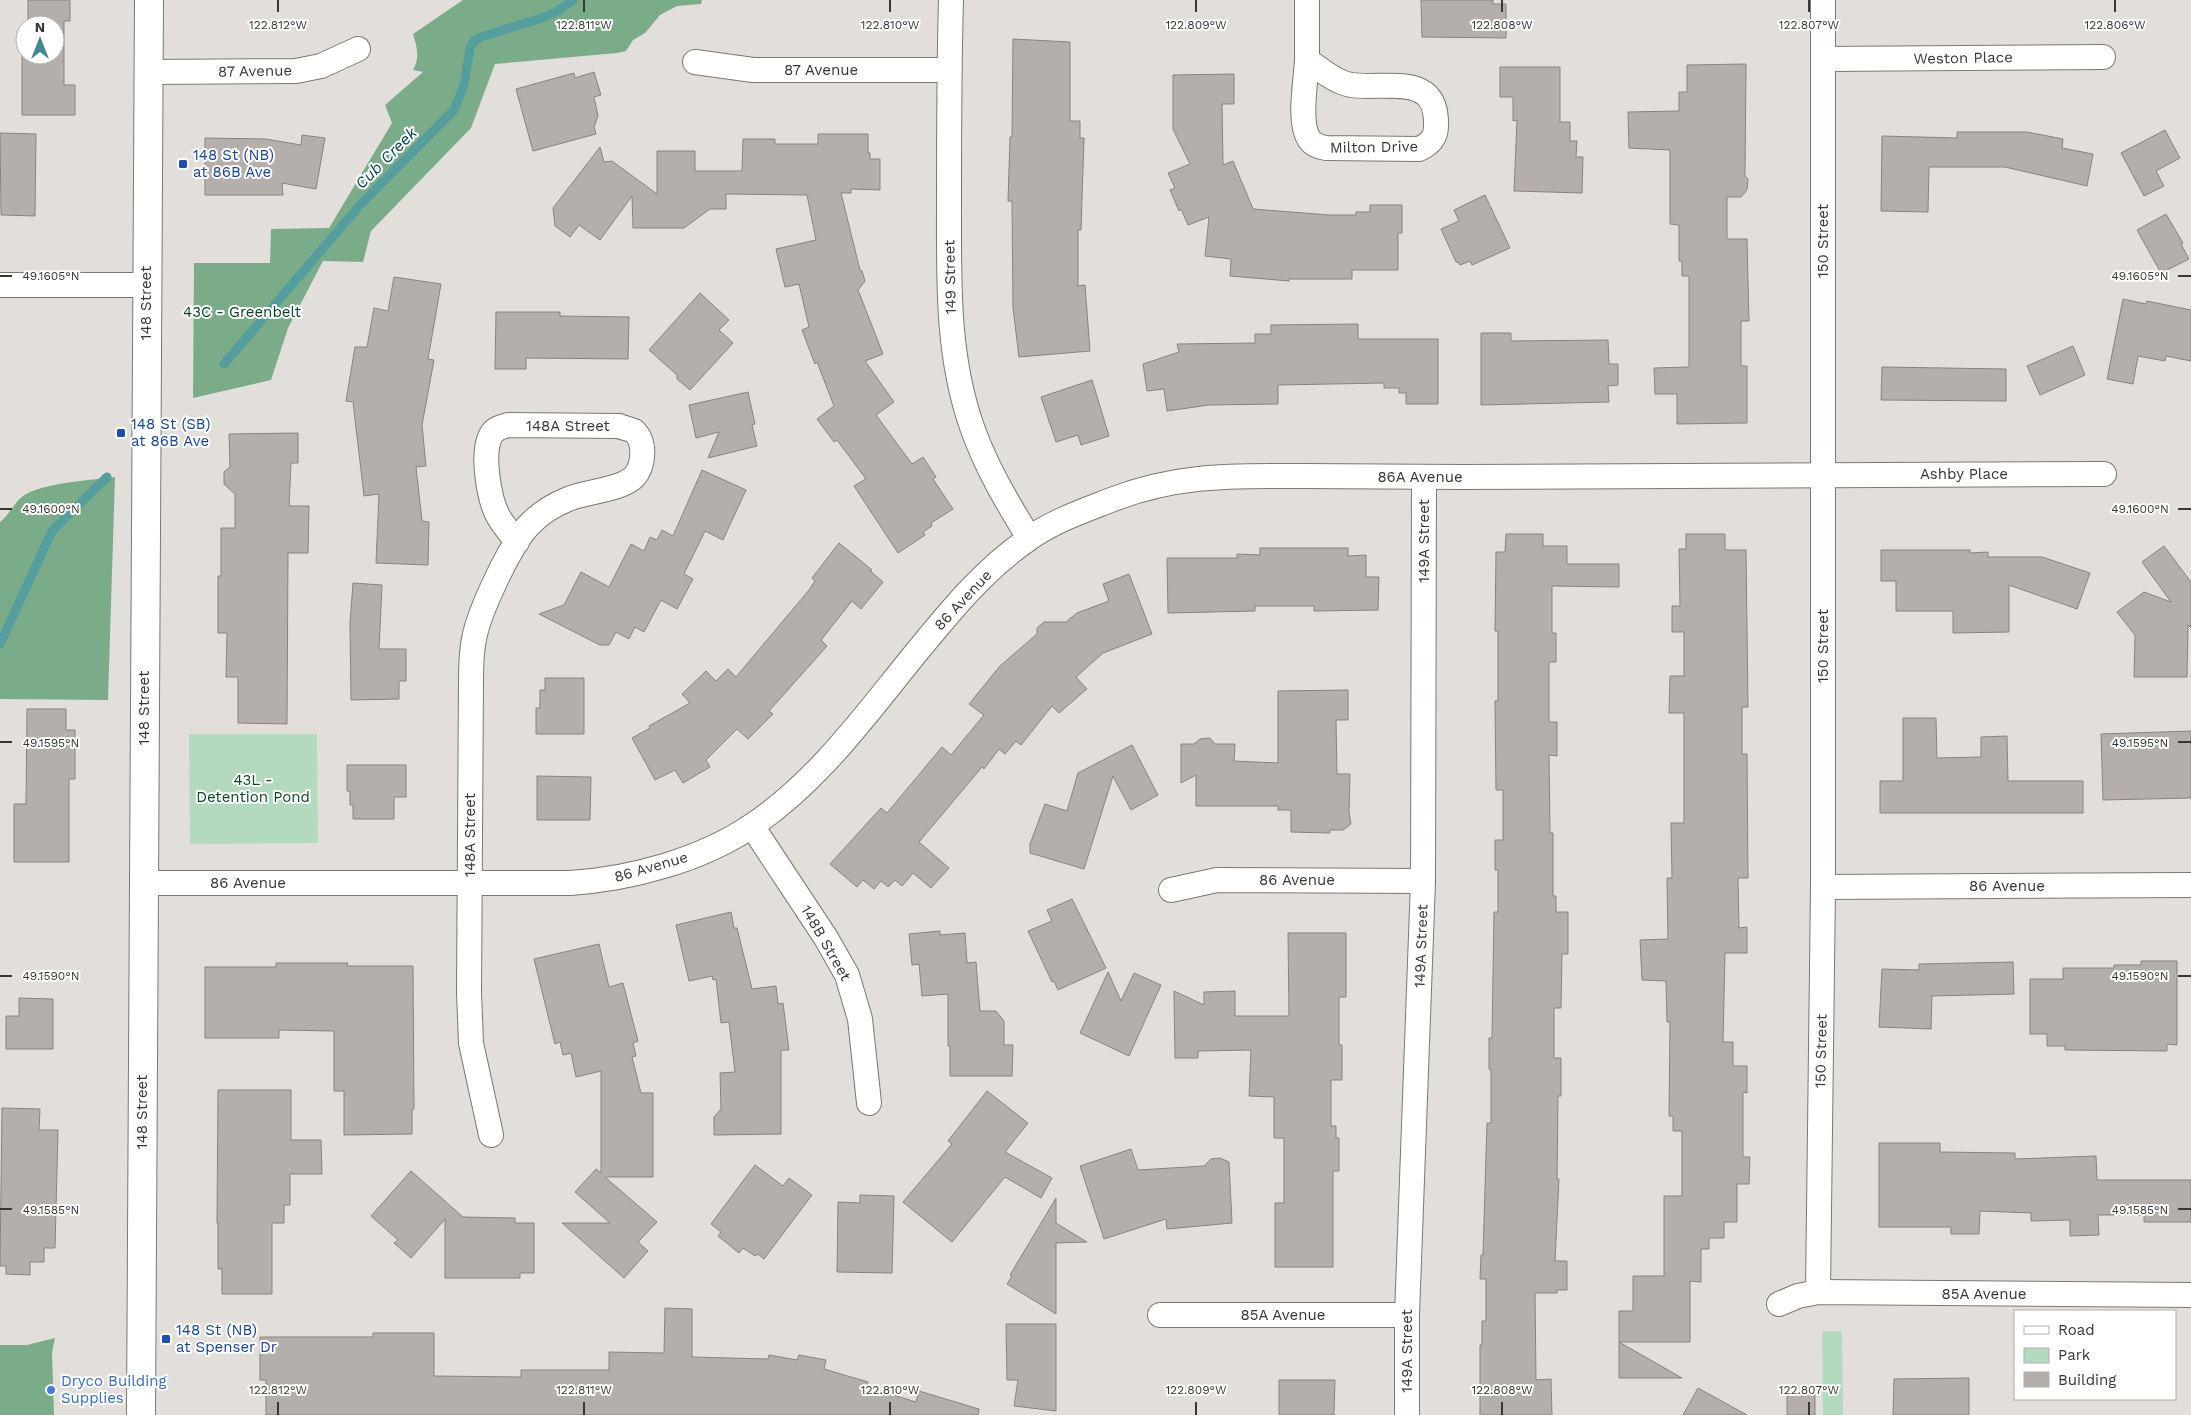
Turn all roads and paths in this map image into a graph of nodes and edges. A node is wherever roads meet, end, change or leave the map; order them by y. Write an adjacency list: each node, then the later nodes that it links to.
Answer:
1 (149, 0): 11 (street, 148 Street)
2 (951, 0): 10 (street, 149 Street)
3 (1307, 0): 7 (street, Milton Drive)
4 (1823, 0): 8 (street, 150 Street)
5 (358, 49): 11 (street, 87 Avenue)
6 (2104, 57): 8 (street, Weston Place)
7 (1307, 60): 7 (street, Milton Drive)
8 (1823, 60): 15 (street, 150 Street)
9 (695, 62): 10 (street, 87 Avenue)
10 (949, 70): 17 (street, 149 Street)
11 (148, 72): 13 (street, 148 Street)
12 (0, 285): 13 (street)
13 (146, 285): 21 (street, 148 Street)
14 (2104, 474): 15 (street, Ashby Place)
15 (1823, 475): 16 (street, 86A Avenue); 24 (street, 150 Street)
16 (1424, 477): 17 (street, 86A Avenue); 20 (street, 149A Street)
17 (1029, 538): 19 (street, 86 Avenue)
18 (517, 542): 18 (street, 148A Street); 22 (street, 148A Street)
19 (752, 826): 22 (street, 86 Avenue); 26 (street, 148B Street)
20 (1424, 881): 25 (street, 86 Avenue); 32 (street, 149A Street)
21 (142, 883): 22 (street, 86 Avenue); 33 (street, 148 Street)
22 (470, 884): 27 (street, 148A Street)
23 (2191, 885): 24 (street, 86 Avenue)
24 (1823, 887): 28 (street, 150 Street)
25 (1171, 890)
26 (869, 1103)
27 (491, 1135)
28 (1818, 1292): 29 (street, 85A Avenue); 30 (street, 85A Avenue)
29 (2191, 1295)
30 (1779, 1304)
31 (1160, 1315): 32 (street, 85A Avenue)
32 (1407, 1315): 34 (street, 149A Street)
33 (141, 1415)
34 (1407, 1415)

